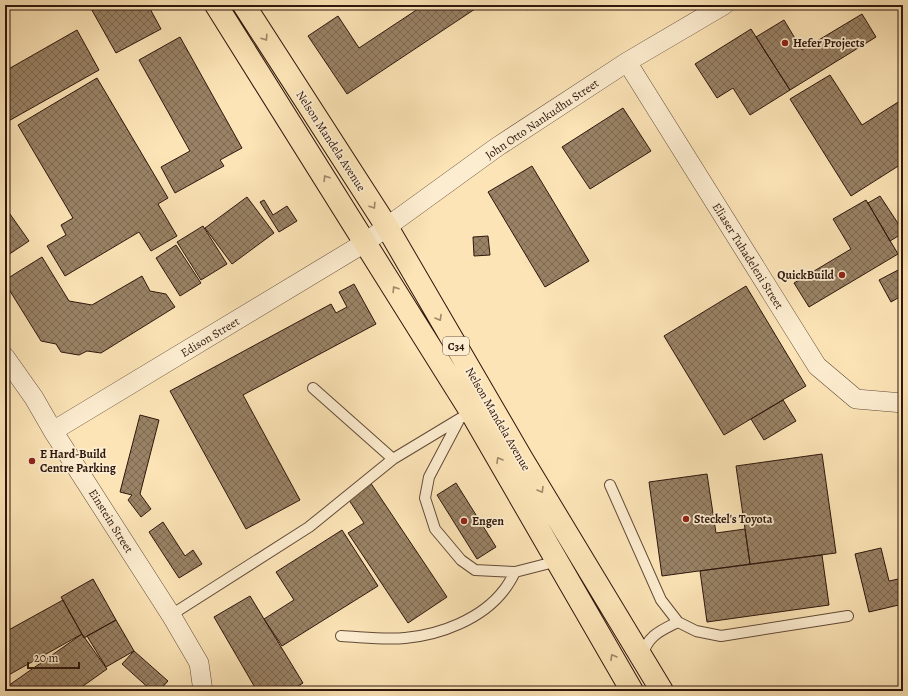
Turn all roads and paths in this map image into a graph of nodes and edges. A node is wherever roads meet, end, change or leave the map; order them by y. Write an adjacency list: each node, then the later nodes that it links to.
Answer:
1 (216, 5): 6 (main road, Nelson Mandela Avenue / C34, one-way to 1)
2 (244, 5): 5 (main road, Nelson Mandela Avenue / C34, one-way to 5)
3 (724, 5): 4 (street, John Otto Nankudhu Street)
4 (627, 62): 5 (street, John Otto Nankudhu Street); 9 (street, Eliaser Tuhadeleni Street)
5 (387, 227): 6 (street, John Otto Nankudhu Street); 20 (main road, Nelson Mandela Avenue / C34, one-way to 20)
6 (366, 242): 10 (main road, Nelson Mandela Avenue / C34, one-way to 6); 11 (street, Edison Street)
7 (5, 357): 11 (street, Einstein Street)
8 (313, 388): 12 (lane)
9 (903, 403)
10 (465, 416): 12 (lane); 14 (main road, Nelson Mandela Avenue / C34, one-way to 10); 15 (lane)
11 (53, 431): 16 (street, Einstein Street)
12 (393, 459): 16 (lane)
13 (610, 485): 18 (lane)
14 (558, 561): 15 (lane); 22 (main road, Nelson Mandela Avenue / C34, one-way to 14)
15 (515, 572): 19 (lane)
16 (171, 615): 21 (street, Einstein Street)
17 (848, 616): 18 (lane)
18 (678, 622): 20 (lane)
19 (341, 636)
20 (643, 659): 23 (main road, Nelson Mandela Avenue / C34)
21 (203, 691)
22 (632, 691)
23 (662, 691)

